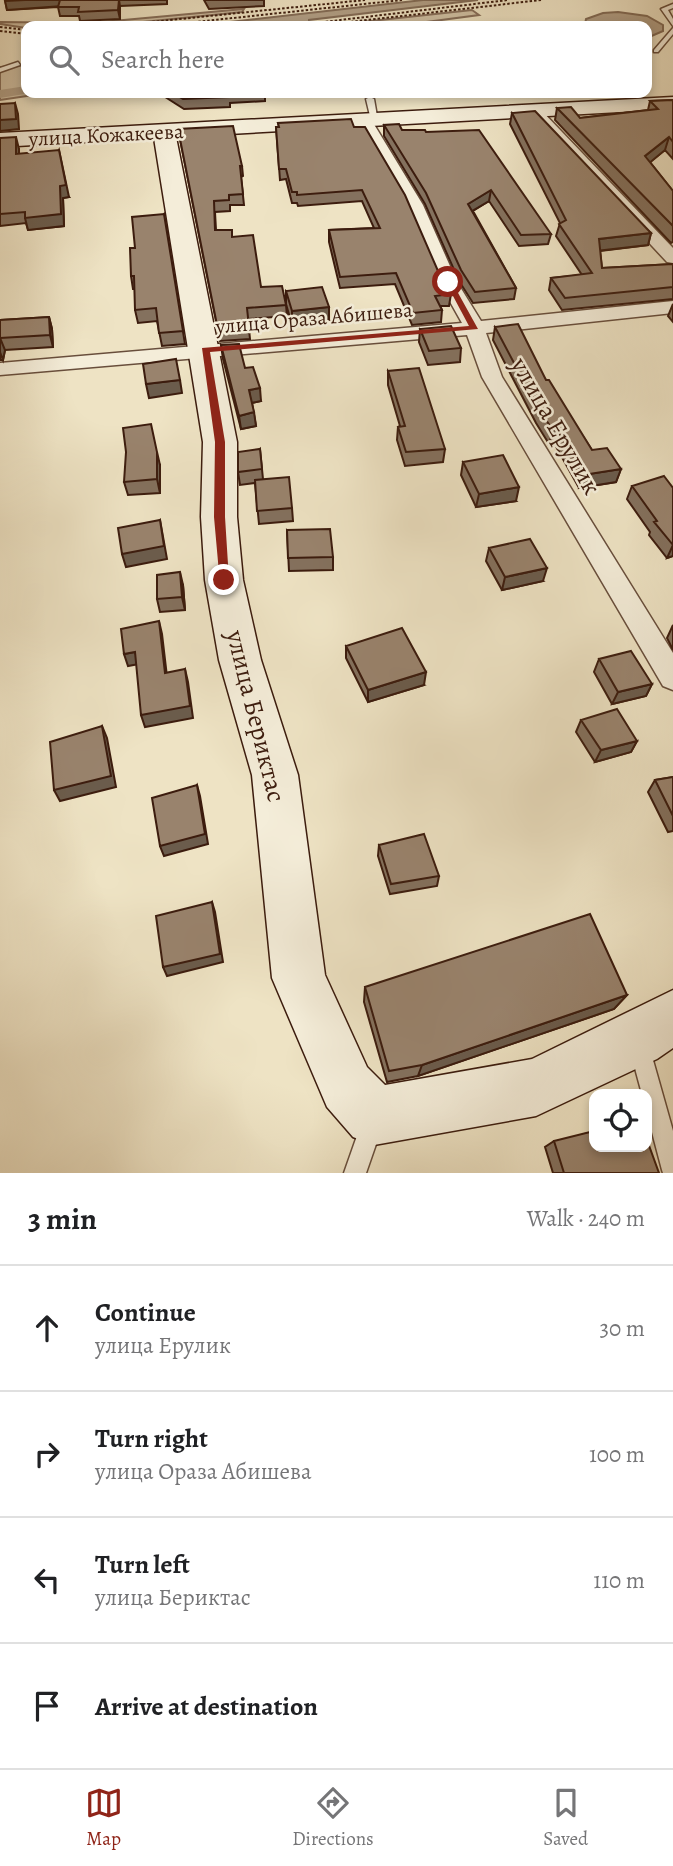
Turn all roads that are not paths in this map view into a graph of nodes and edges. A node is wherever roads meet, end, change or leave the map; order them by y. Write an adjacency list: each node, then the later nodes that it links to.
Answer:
1 (673, 6): 2 (lane)
2 (673, 24)
3 (673, 30): 4 (lane)
4 (656, 51)
5 (18, 64): 6 (lane)
6 (0, 70)
7 (370, 99): 10 (lane)
8 (673, 103): 9 (street, улица Кожакеева)
9 (535, 112): 10 (street, улица Кожакеева); 13 (street)
10 (370, 121): 11 (street, улица Кожакеева); 15 (street, улица Ерулик)
11 (164, 132): 12 (street, улица Кожакеева); 16 (street, улица Бериктас)
12 (0, 140)
13 (673, 258)
14 (673, 307): 15 (street, улица Ораза Абишева)
15 (475, 328): 16 (street, улица Ораза Абишева); 18 (street, улица Ерулик)
16 (205, 350): 17 (street, улица Ораза Абишева); 20 (street, улица Бериктас)
17 (0, 369)
18 (673, 678)
19 (655, 1028): 20 (street); 21 (lane)
20 (374, 1116): 22 (lane)
21 (673, 1170)
22 (355, 1173)

